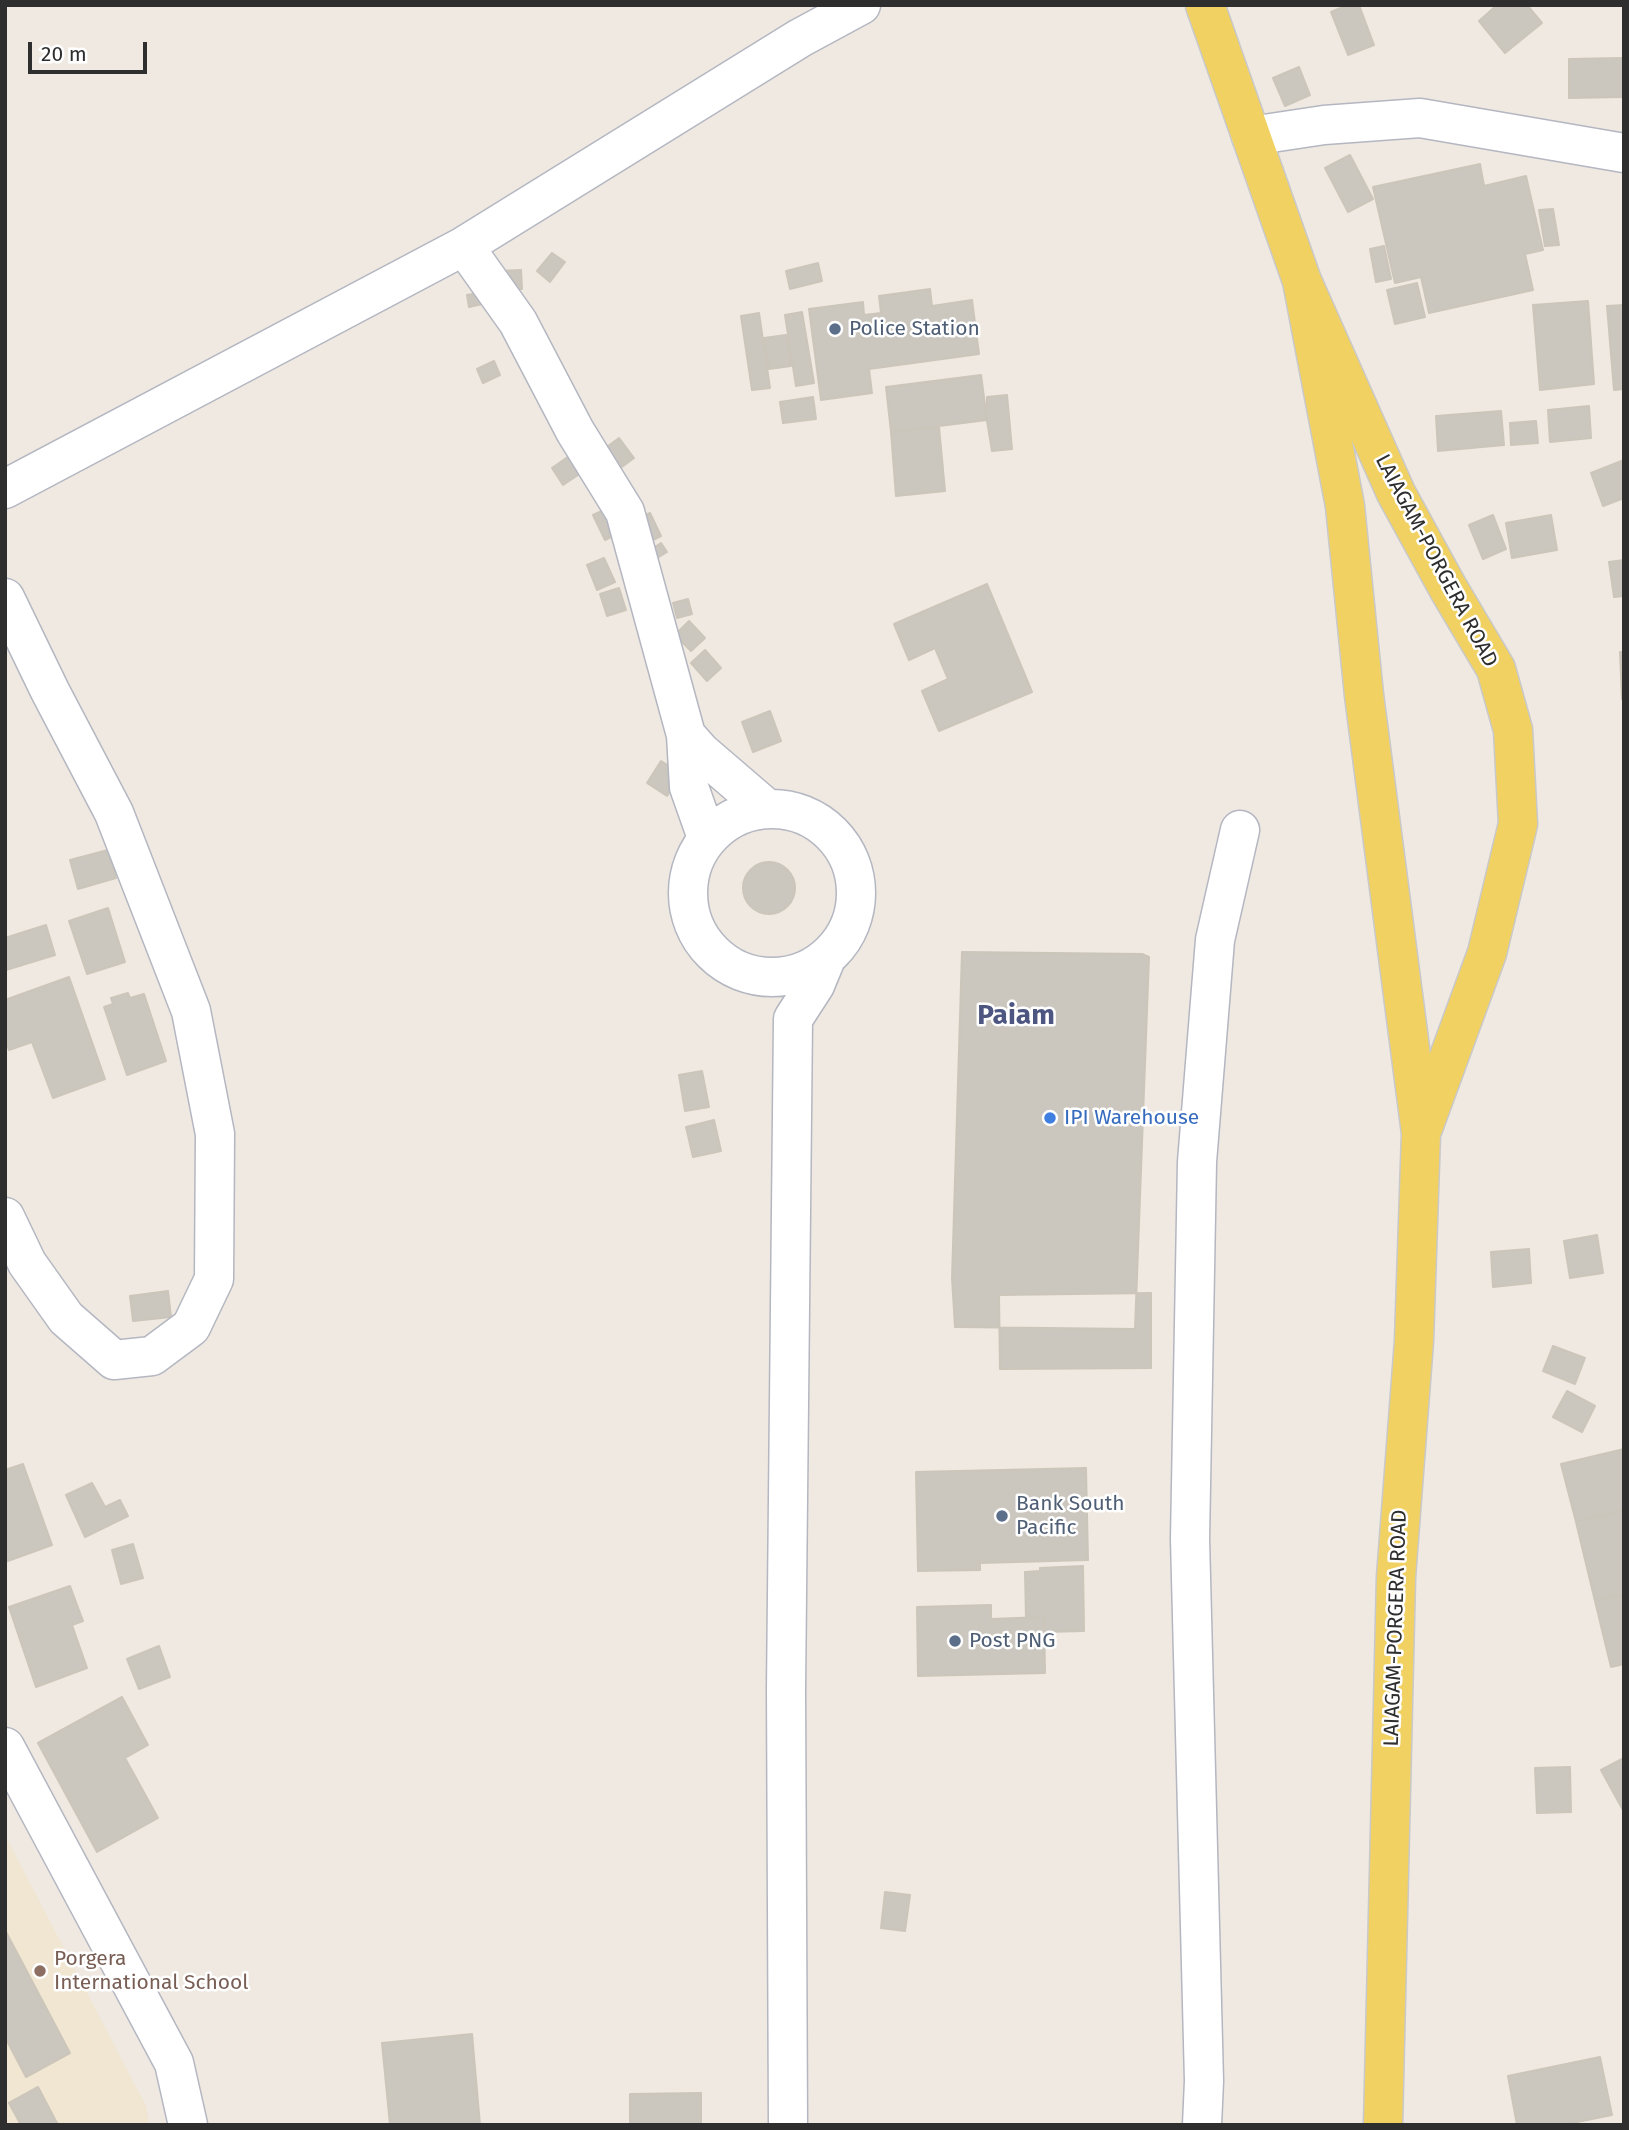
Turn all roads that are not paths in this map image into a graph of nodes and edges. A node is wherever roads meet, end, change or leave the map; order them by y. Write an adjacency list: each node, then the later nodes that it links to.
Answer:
1 (861, 5): 5 (street)
2 (1205, 5): 3 (main road, LAIAGAM-PORGERA ROAD)
3 (1251, 136): 4 (street); 6 (main road, LAIAGAM-PORGERA ROAD)
4 (1624, 153)
5 (464, 246): 7 (street); 9 (street)
6 (1302, 281): 16 (main road, LAIAGAM-PORGERA ROAD); 16 (main road, LAIAGAM-PORGERA ROAD)
7 (5, 489)
8 (5, 598): 17 (street)
9 (686, 735): 10 (street); 12 (street)
10 (765, 807): 12 (street); 13 (street)
11 (1240, 830): 21 (street)
12 (707, 838): 14 (street)
13 (825, 961): 14 (street); 15 (street)
14 (730, 968): 15 (street)
15 (793, 1019): 20 (street)
16 (1421, 1133): 22 (main road, LAIAGAM-PORGERA ROAD)
17 (5, 1217)
18 (5, 1747): 19 (street)
19 (188, 2125)
20 (788, 2125)
21 (1202, 2125)
22 (1383, 2125)

